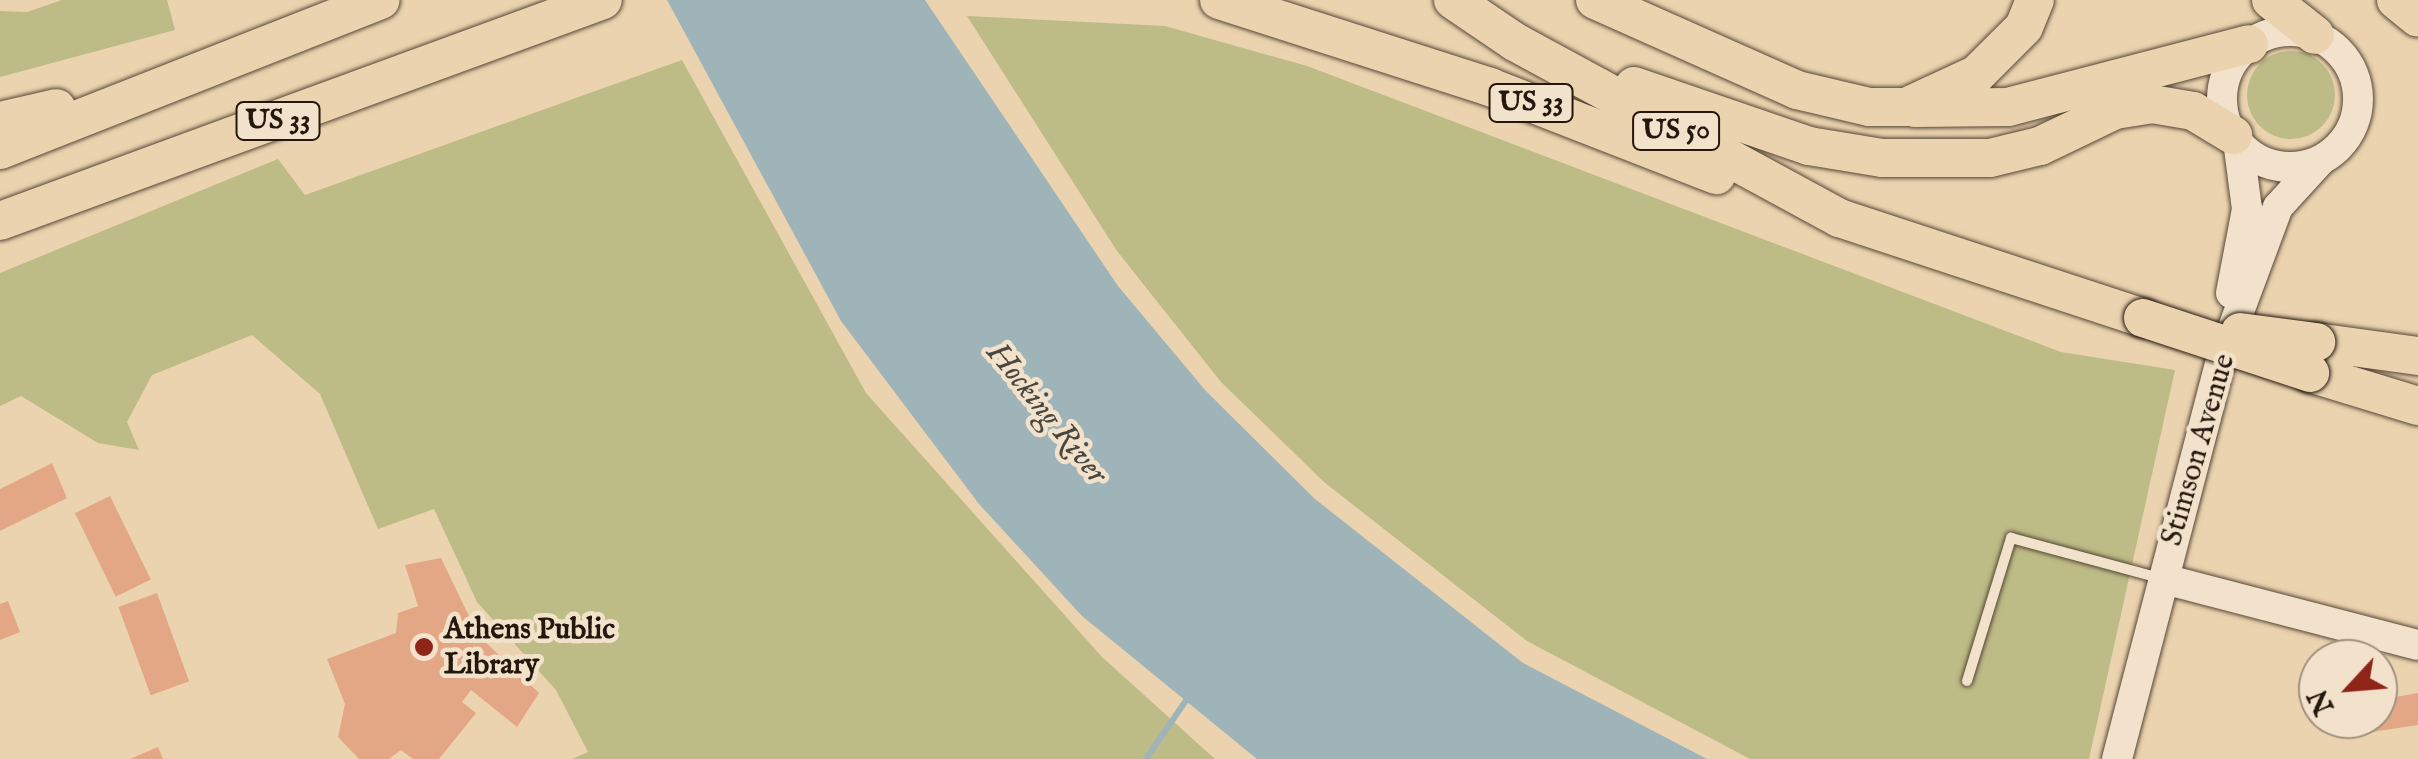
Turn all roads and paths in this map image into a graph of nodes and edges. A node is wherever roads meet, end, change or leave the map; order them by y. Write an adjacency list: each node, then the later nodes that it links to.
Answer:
1 (380, 0): 13 (highway, US 33)
2 (604, 0): 18 (highway, US 33)
3 (1219, 0): 20 (highway, US 33)
4 (1452, 0): 11 (highway, US 50)
5 (1595, 0): 14 (highway)
6 (2034, 0): 14 (highway)
7 (2271, 0): 10 (highway)
8 (2396, 0): 9 (highway)
9 (2418, 18)
10 (2315, 35): 12 (main road); 19 (main road)
11 (1515, 42): 16 (highway); 20 (highway, US 50)
12 (2249, 44): 14 (highway); 16 (main road)
13 (137, 91): 15 (highway); 17 (highway, US 33)
14 (1906, 106)
15 (0, 121)
16 (2235, 138): 19 (main road); 25 (main road)
17 (0, 150)
18 (184, 158): 21 (highway, US 33); 22 (highway)
19 (2320, 161): 25 (main road, Stimson Avenue)
20 (1839, 218): 24 (highway, US 33, bridge)
21 (0, 221)
22 (0, 245)
23 (2418, 356): 24 (highway, US 33)
24 (2313, 358): 26 (highway)
25 (2221, 360): 27 (main road, Stimson Avenue)
26 (2418, 406)
27 (2164, 580): 28 (main road); 29 (lane); 30 (main road, Stimson Avenue)
28 (2418, 645)
29 (1967, 680)
30 (2117, 759)

